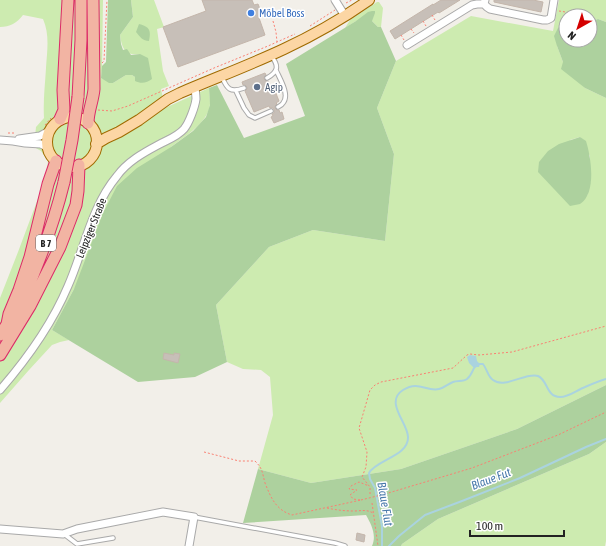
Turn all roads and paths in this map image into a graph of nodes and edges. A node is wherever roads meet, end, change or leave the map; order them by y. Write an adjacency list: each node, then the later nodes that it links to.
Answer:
1 (68, 0): 29 (highway)
2 (80, 0): 41 (highway, B 7, bridge)
3 (93, 0): 20 (highway)
4 (107, 0): 20 (path)
5 (335, 0): 12 (street)
6 (352, 0): 12 (path)
7 (369, 0): 12 (main road)
8 (554, 0): 10 (street)
9 (484, 2): 10 (street); 17 (street)
10 (552, 9): 11 (path)
11 (558, 10)
12 (343, 11): 14 (path); 18 (main road)
13 (273, 21): 16 (path)
14 (311, 26)
15 (298, 33): 16 (path)
16 (277, 42): 27 (path)
17 (408, 45)
18 (271, 55): 19 (lane); 21 (main road)
19 (276, 70): 22 (lane); 26 (lane)
20 (94, 72): 27 (highway)
21 (221, 76): 23 (main road); 25 (lane)
22 (267, 78)
23 (195, 86): 31 (main road); 47 (street, Leipziger Straße)
24 (244, 88): 25 (lane)
25 (236, 91): 28 (lane)
26 (278, 107)
27 (90, 109): 30 (highway)
28 (271, 111)
29 (57, 117): 30 (main road); 32 (main road); 32 (path)
30 (91, 126): 31 (main road); 37 (main road)
31 (128, 126): 37 (main road)
32 (46, 129): 36 (street); 38 (main road)
33 (6, 133): 34 (path)
34 (18, 133)
35 (0, 140): 36 (street)
36 (13, 141): 38 (street)
37 (96, 144): 40 (main road)
38 (47, 147): 39 (main road)
39 (56, 161): 40 (main road); 42 (highway)
40 (79, 165): 46 (highway)
41 (22, 301): 42 (highway, B 7); 45 (highway, B 7)
42 (6, 324): 44 (highway, B 7)
43 (606, 326): 50 (path)
44 (0, 336)
45 (0, 348)
46 (0, 355)
47 (0, 390)
48 (606, 412): 52 (path, bridge)
49 (204, 452): 54 (path)
50 (370, 486): 51 (path); 52 (path)
51 (370, 494)
52 (361, 500): 54 (path)
53 (372, 503): 55 (path)
54 (327, 508): 55 (path)
55 (373, 513): 63 (path)
56 (194, 517): 58 (street); 61 (street); 62 (lane)
57 (0, 529): 58 (street)
58 (63, 534): 60 (lane)
59 (113, 538): 60 (lane)
60 (78, 545)
61 (190, 546)
62 (345, 546)
63 (378, 546)

